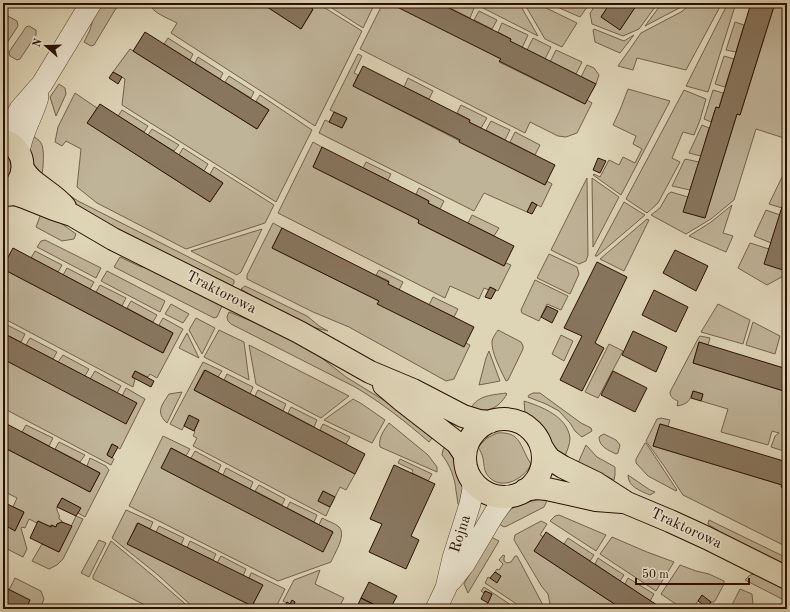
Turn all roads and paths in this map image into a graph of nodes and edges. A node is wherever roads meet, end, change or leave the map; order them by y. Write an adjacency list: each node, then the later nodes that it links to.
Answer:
1 (91, 3): 2 (street)
2 (42, 84): 3 (street); 4 (street)
3 (3, 130)
4 (15, 154): 5 (main road); 6 (main road, Traktorowa)
5 (4, 195): 6 (main road, Traktorowa)
6 (72, 215): 7 (main road, Traktorowa)
7 (370, 372): 8 (main road, Traktorowa); 10 (main road, Traktorowa)
8 (490, 422): 9 (main road); 10 (main road)
9 (541, 446): 12 (main road); 13 (main road, Traktorowa)
10 (465, 455): 11 (main road)
11 (472, 480): 12 (main road); 15 (street, Rojna)
12 (516, 493): 13 (main road, Traktorowa); 15 (street, Rojna)
13 (628, 503): 14 (main road, Traktorowa)
14 (787, 578)
15 (446, 588): 16 (street, Rojna)
16 (436, 609)

